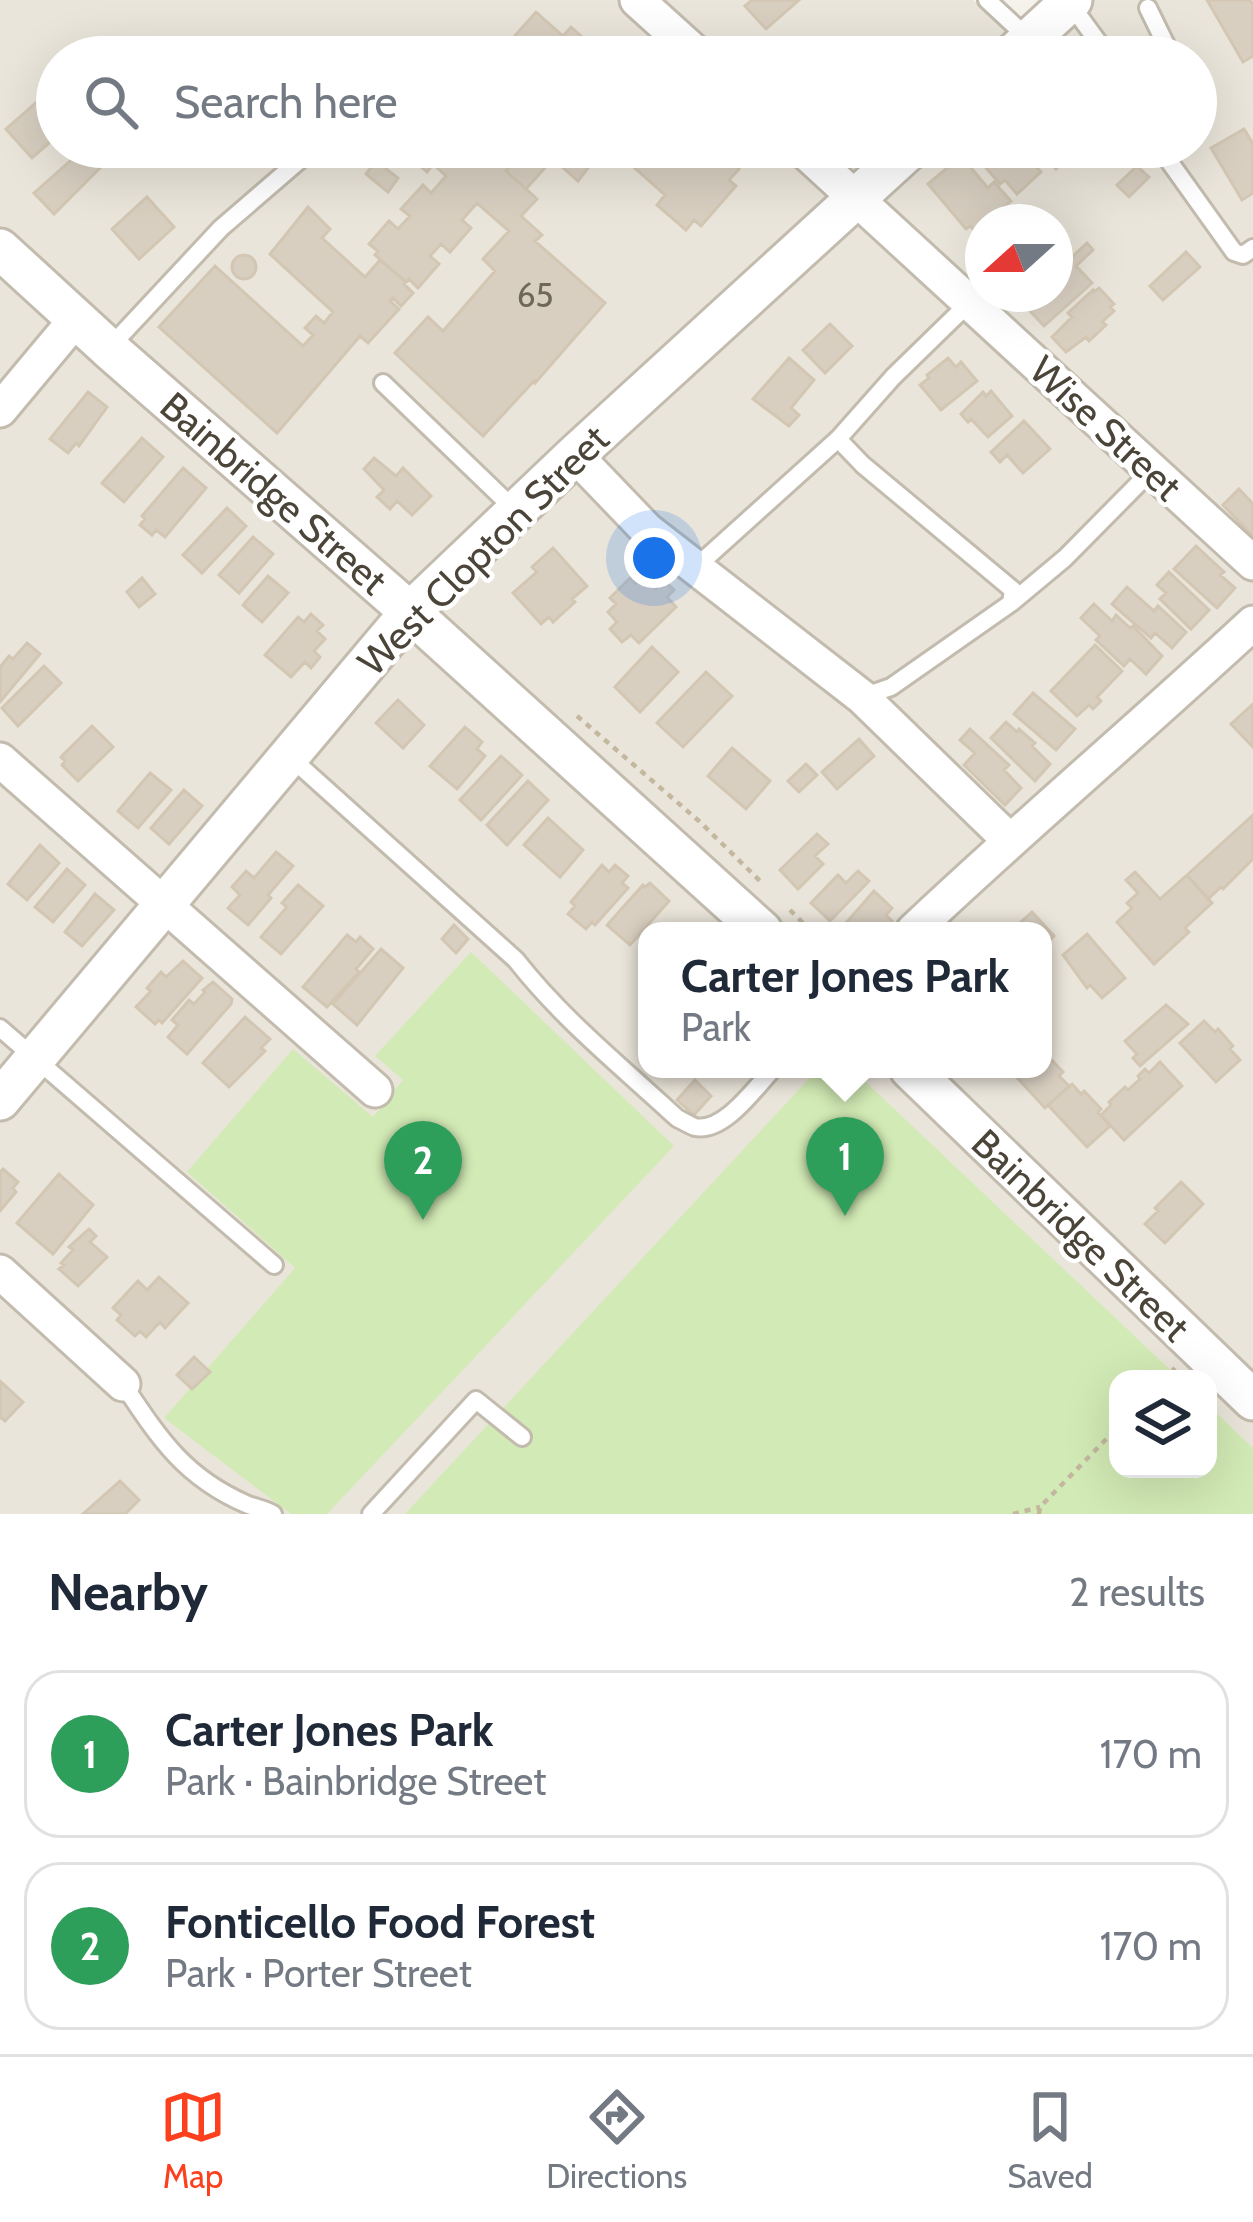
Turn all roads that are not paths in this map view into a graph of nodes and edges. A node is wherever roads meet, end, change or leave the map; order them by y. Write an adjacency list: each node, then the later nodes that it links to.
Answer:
1 (637, 0): 5 (street)
2 (987, 0): 6 (lane)
3 (1071, 1): 7 (street); 8 (lane)
4 (1148, 8): 9 (lane)
5 (677, 36)
6 (1012, 36)
7 (1033, 36)
8 (1095, 36)
9 (1157, 36)
10 (291, 168): 21 (lane)
11 (823, 168): 14 (street, Wise Street)
12 (889, 168): 14 (street, West Clopton Street)
13 (1174, 168): 15 (lane)
14 (856, 198): 17 (street, Wise Street); 25 (street, West Clopton Street)
15 (1253, 248)
16 (0, 249): 20 (street, Bainbridge Street)
17 (965, 297)
18 (965, 307): 24 (lane)
19 (981, 312): 26 (street, Wise Street)
20 (76, 319): 21 (street, Bainbridge Street); 23 (street)
21 (108, 348): 31 (street, Bainbridge Street)
22 (383, 383): 27 (lane)
23 (0, 410)
24 (838, 440): 29 (lane); 30 (lane)
25 (575, 455): 27 (street, West Clopton Street); 29 (street)
26 (1152, 470): 28 (street, Wise Street); 30 (lane)
27 (516, 511): 31 (street, West Clopton Street)
28 (1253, 563)
29 (695, 567): 33 (street)
30 (1011, 603): 33 (lane)
31 (410, 612): 34 (street, West Clopton Street); 38 (street, Bainbridge Street)
32 (1253, 623): 36 (street)
33 (862, 697): 36 (street)
34 (289, 755): 37 (street, West Clopton Street); 42 (lane)
35 (0, 760): 37 (street)
36 (1009, 841): 39 (street)
37 (164, 903): 41 (street, West Clopton Street); 44 (street)
38 (752, 922)
39 (923, 922)
40 (0, 1028): 41 (lane)
41 (35, 1058): 45 (street, West Clopton Street); 46 (lane)
42 (765, 1078)
43 (919, 1078): 49 (street, Bainbridge Street)
44 (375, 1090)
45 (0, 1100)
46 (274, 1264)
47 (0, 1272): 48 (street)
48 (123, 1384): 51 (lane)
49 (1253, 1400)
50 (522, 1437): 52 (lane)
51 (273, 1514)
52 (371, 1514)

